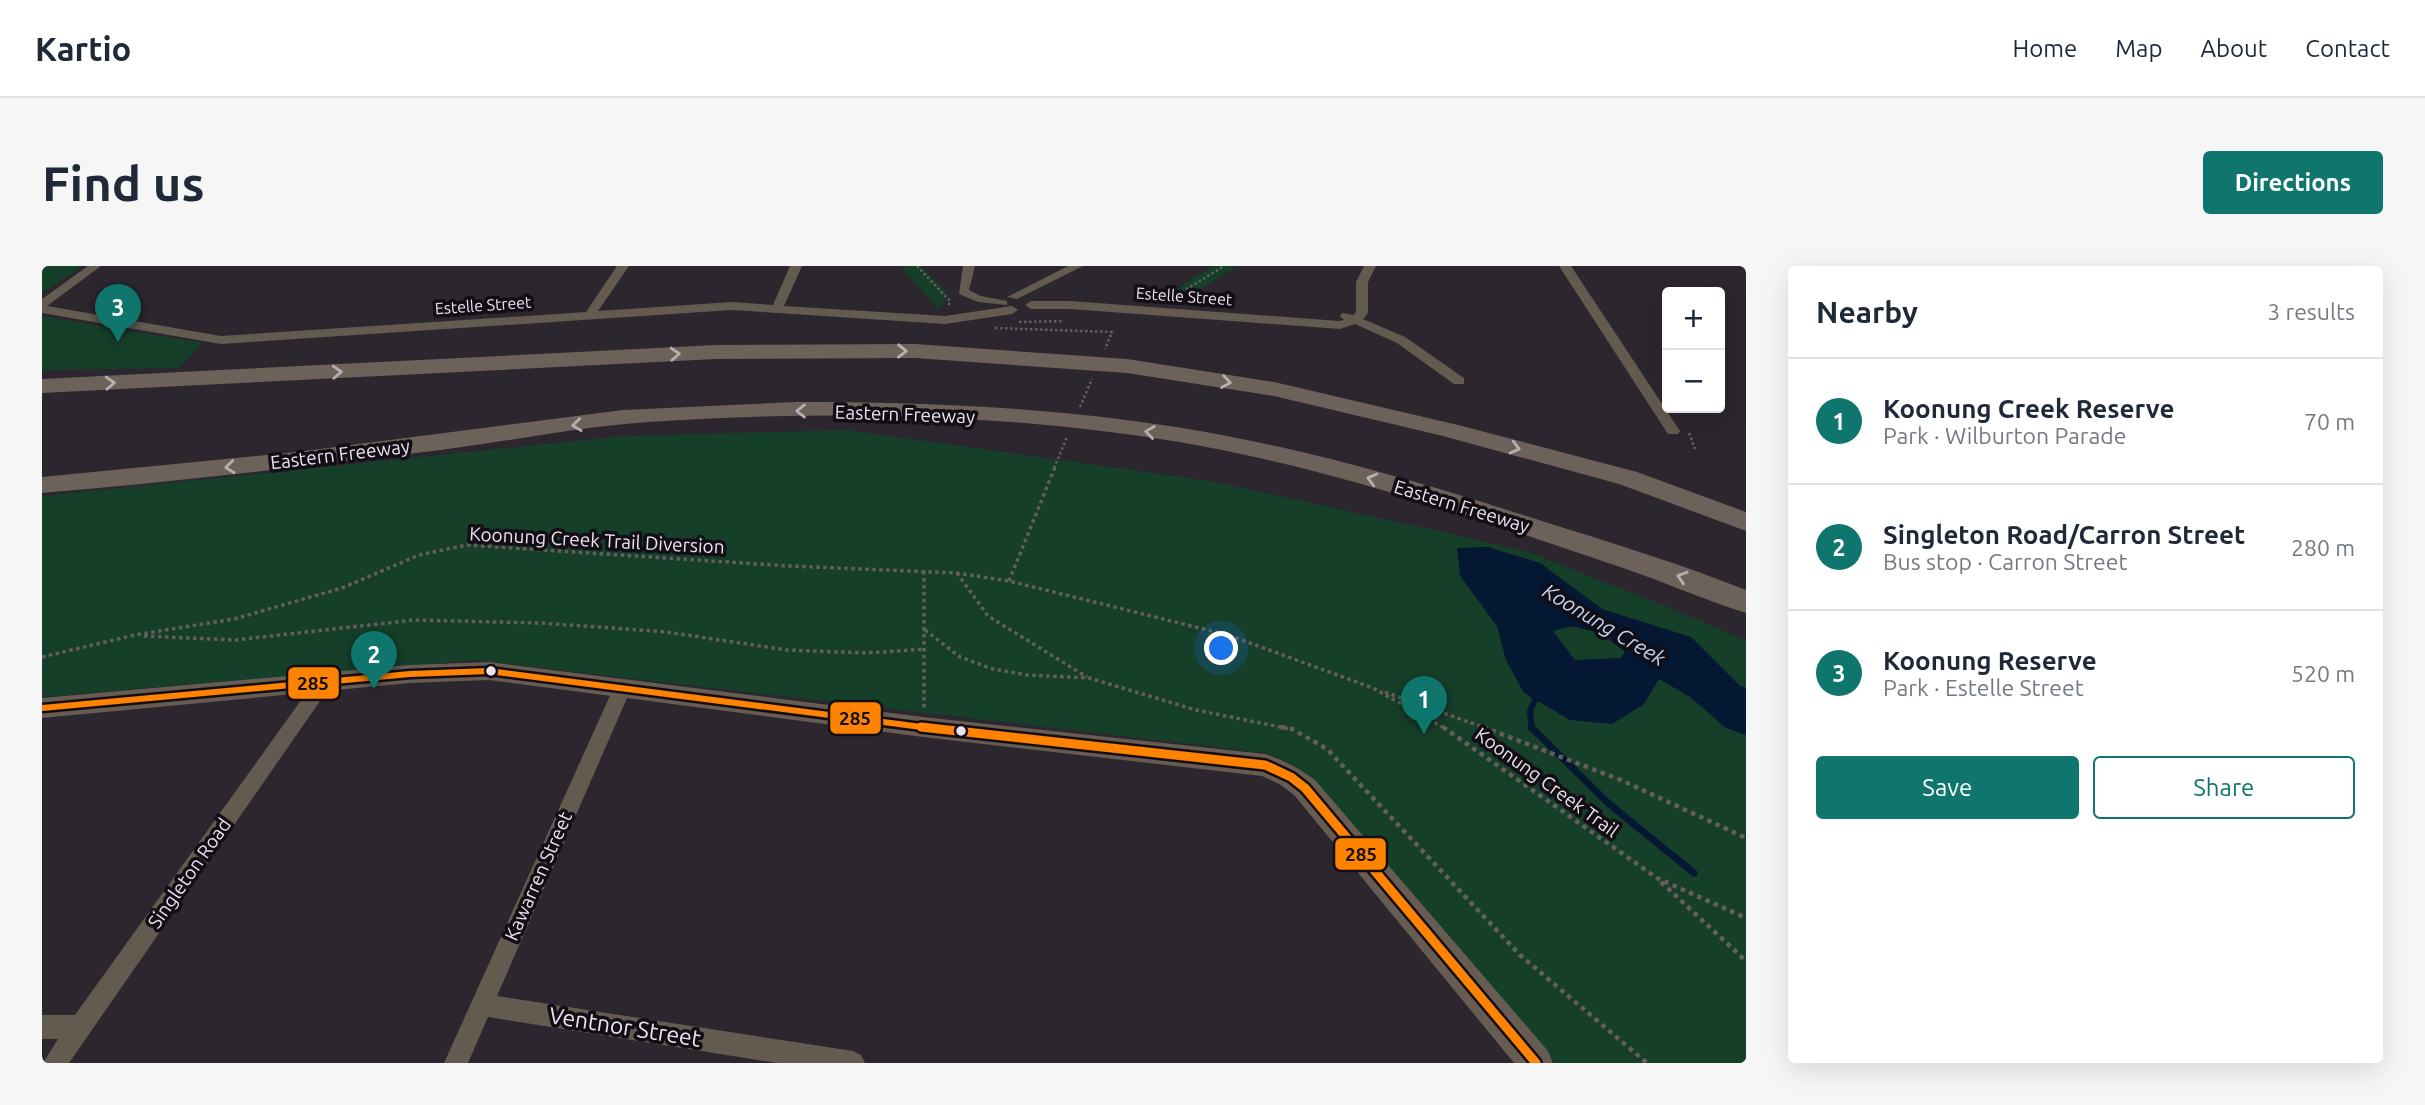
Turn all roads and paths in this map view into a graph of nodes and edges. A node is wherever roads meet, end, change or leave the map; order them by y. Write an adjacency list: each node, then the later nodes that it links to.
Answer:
1 (95, 266): 16 (street)
2 (623, 266): 21 (street)
3 (796, 266): 18 (street)
4 (917, 266): 23 (path)
5 (969, 266): 10 (street)
6 (1077, 266): 11 (street)
7 (1224, 266): 19 (path)
8 (1370, 266): 22 (street)
9 (1565, 266): 29 (street)
10 (966, 281): 12 (street); 17 (street)
11 (1040, 286): 13 (street); 14 (street); 17 (street)
12 (971, 297): 17 (street); 20 (street)
13 (1029, 301): 14 (street, Estelle Street); 15 (street, Estelle Street); 17 (street)
14 (1048, 301): 15 (street, Estelle Street)
15 (1070, 305): 19 (street, Estelle Street)
16 (42, 306): 21 (street, Estelle Street)
17 (1008, 306): 20 (street, Estelle Street); 23 (street, Estelle Street); 24 (path)
18 (777, 309): 21 (street, Estelle Street); 23 (street, Estelle Street)
19 (1164, 312): 22 (street, Estelle Street)
20 (967, 313): 23 (street, Estelle Street)
21 (589, 316)
22 (1351, 318): 27 (street)
23 (924, 319)
24 (1064, 321)
25 (994, 323): 26 (path)
26 (1112, 332)
27 (1459, 381)
28 (42, 386): 34 (highway, one-way to 34)
29 (1673, 431)
30 (1688, 431): 31 (path)
31 (1695, 449)
32 (42, 485): 38 (highway, Eastern Freeway, one-way to 32)
33 (1037, 508): 37 (path)
34 (1746, 522)
35 (924, 571): 36 (path, Koonung Creek Trail); 39 (path, Koonung Creek Trail Diversion); 40 (path)
36 (957, 573): 37 (path, Koonung Creek Trail); 42 (path)
37 (1009, 581): 45 (path, Koonung Creek Trail)
38 (1746, 602)
39 (135, 635): 40 (path); 41 (path, Koonung Creek Trail Diversion)
40 (925, 649): 47 (path)
41 (42, 657)
42 (1089, 678)
43 (323, 683): 44 (street); 46 (street); 54 (street, Singleton Road)
44 (622, 688): 47 (street); 52 (street, Kawarren Street)
45 (1373, 688): 48 (path); 49 (path, Koonung Creek Trail)
46 (42, 708)
47 (923, 727): 58 (street)
48 (1746, 838)
49 (1657, 878): 50 (path, Koonung Creek Trail); 51 (path)
50 (1746, 918)
51 (1746, 961)
52 (481, 1005): 56 (street, Kawarren Street); 57 (street, Ventnor Street)
53 (42, 1027): 54 (street)
54 (80, 1027): 55 (street, Singleton Road)
55 (55, 1063)
56 (456, 1063)
57 (853, 1063)
58 (1536, 1063)

